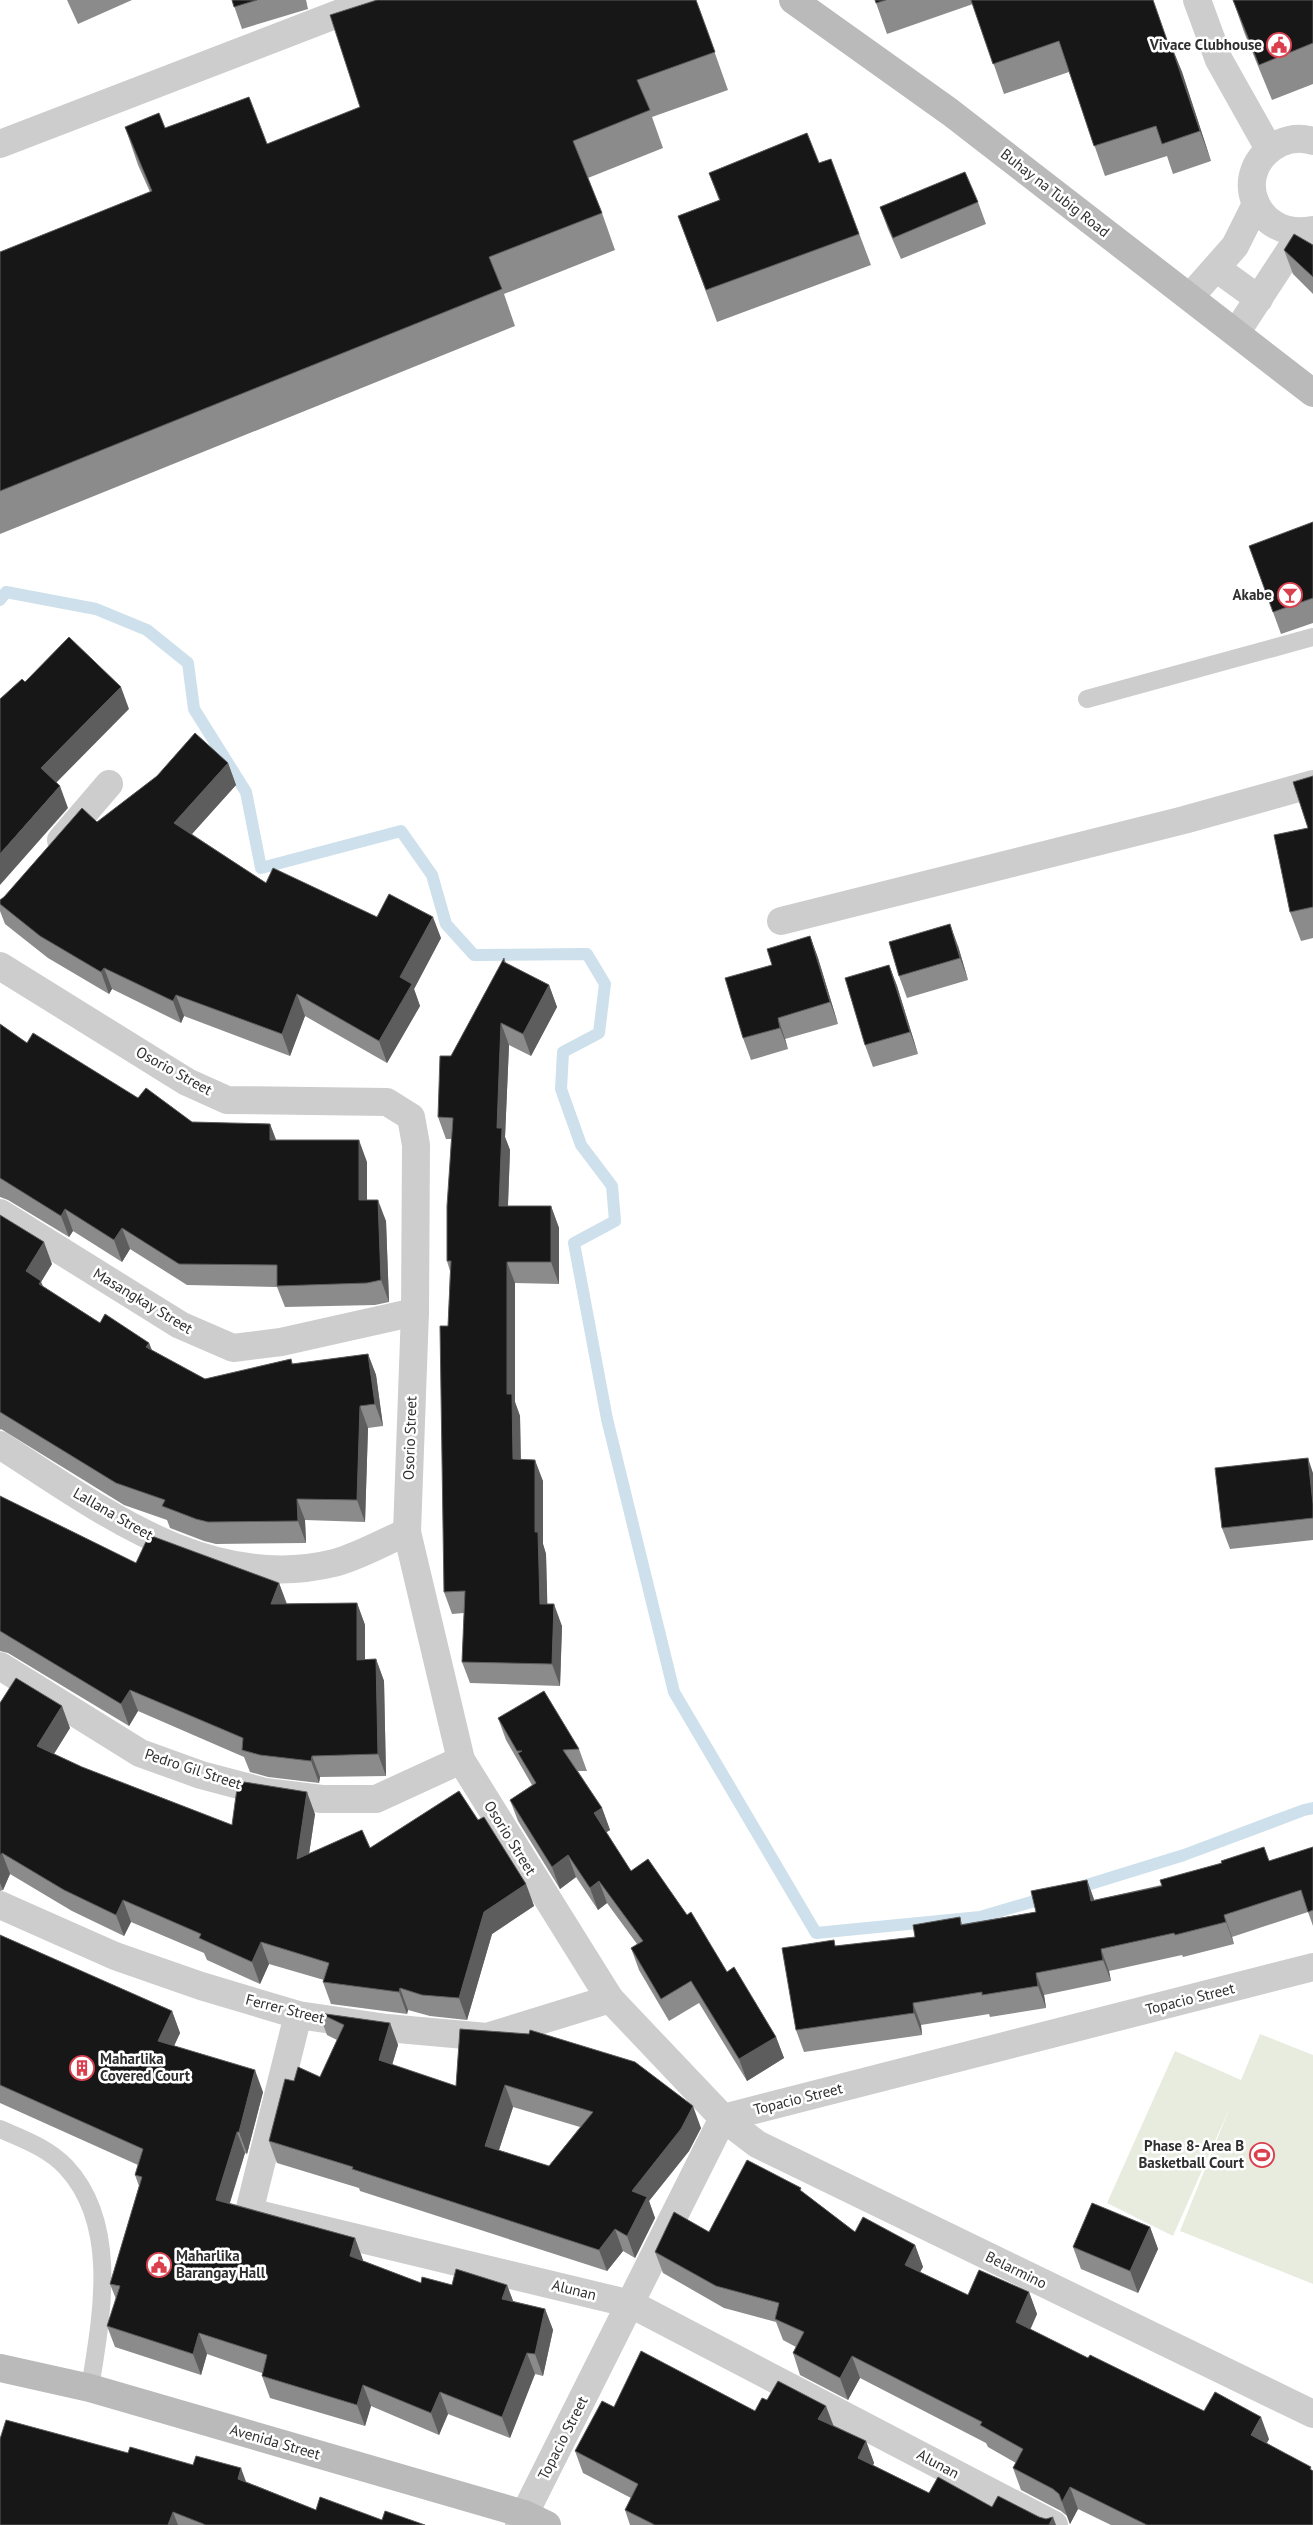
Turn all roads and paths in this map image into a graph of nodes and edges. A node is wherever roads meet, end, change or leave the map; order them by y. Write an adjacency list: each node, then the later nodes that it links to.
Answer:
1 (374, 0): 5 (street)
2 (793, 0): 10 (main road, Buhay na Tubig Road)
3 (1197, 0): 6 (street)
4 (1313, 141): 6 (street)
5 (0, 144)
6 (1269, 149): 7 (street)
7 (1256, 204): 8 (street); 9 (street)
8 (1307, 231): 11 (street)
9 (1216, 268): 10 (street); 11 (street)
10 (1190, 297): 12 (main road, Buhay na Tubig Road)
11 (1259, 300): 12 (street)
12 (1236, 333): 13 (main road, Buhay na Tubig Road)
13 (1313, 393)
14 (1313, 637): 15 (lane)
15 (1087, 699)
16 (109, 784): 18 (street)
17 (1313, 784): 19 (street)
18 (45, 858)
19 (781, 920)
20 (0, 966): 22 (street, Osorio Street)
21 (0, 1213): 22 (street, Masangkay Street)
22 (415, 1312): 24 (street, Osorio Street)
23 (0, 1445): 24 (street, Lallana Street)
24 (407, 1532): 26 (street, Osorio Street)
25 (0, 1666): 26 (street, Pedro Gil Street)
26 (461, 1760): 29 (street, Osorio Street)
27 (0, 1905): 30 (street, Ferrer Street)
28 (1313, 1967): 31 (street, Topacio Street)
29 (610, 1999): 30 (street, Ferrer Street); 31 (street, Osorio Street)
30 (298, 2015): 33 (street, Alunan)
31 (723, 2118): 33 (street, Topacio Street); 36 (street, Belarmino)
32 (0, 2129): 35 (lane)
33 (631, 2304): 37 (street, Topacio Street); 38 (street, Alunan)
34 (0, 2368): 35 (main road, Avenida Street)
35 (90, 2388): 37 (main road, Avenida Street)
36 (1313, 2414)
37 (530, 2521)
38 (1054, 2525)

